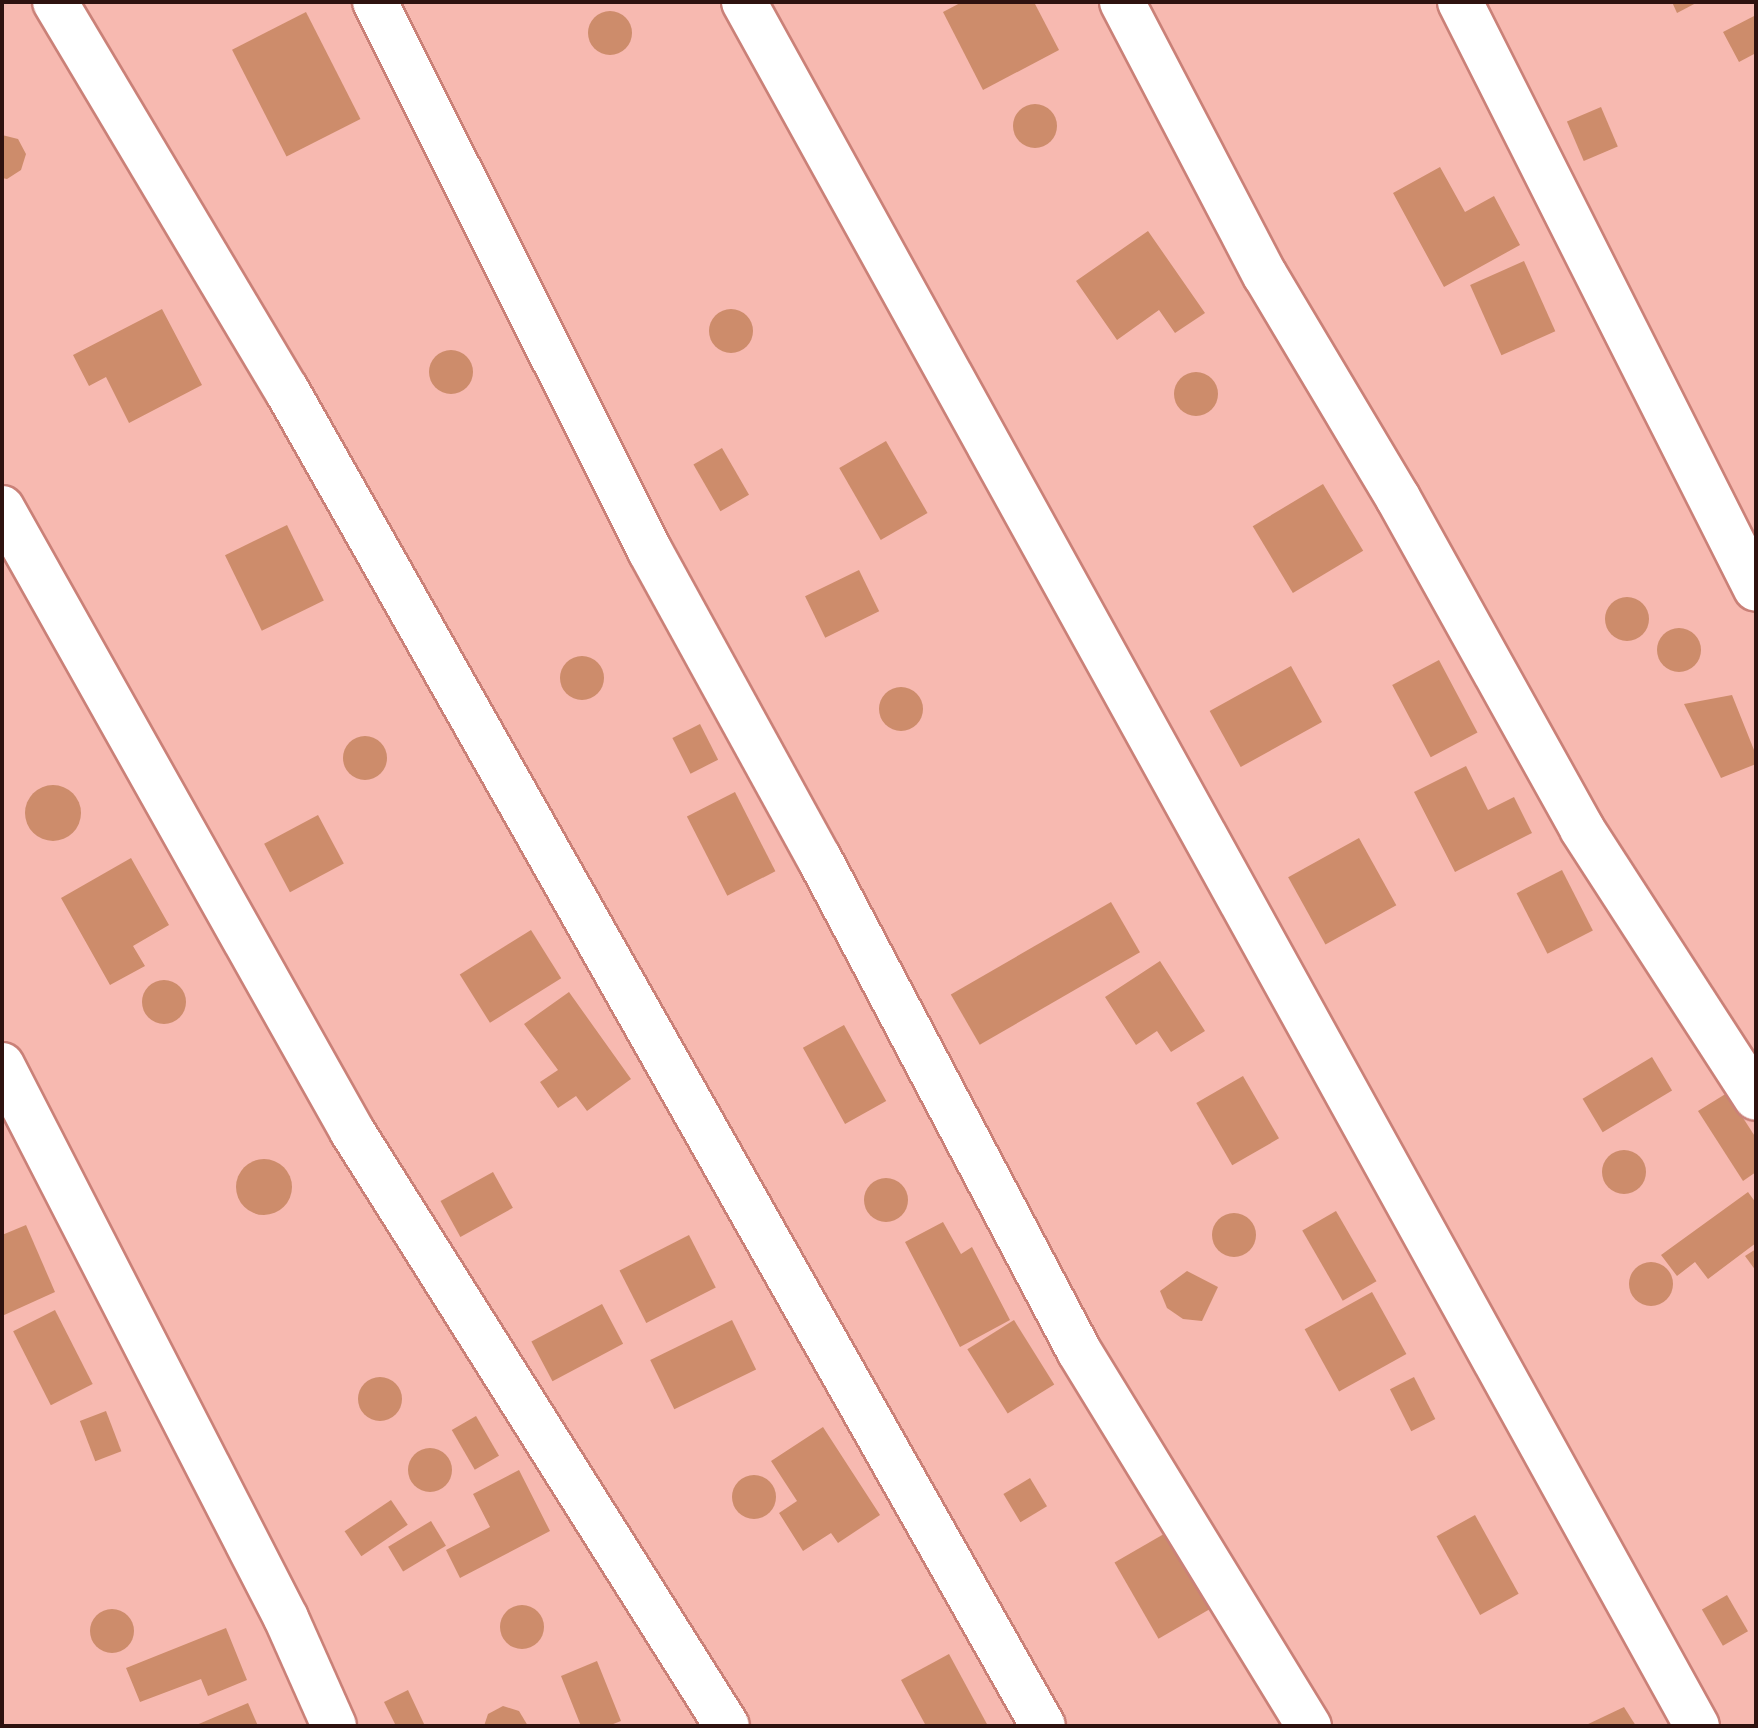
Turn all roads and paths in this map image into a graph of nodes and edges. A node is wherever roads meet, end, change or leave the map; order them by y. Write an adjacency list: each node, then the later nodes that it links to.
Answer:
1 (55, 2): 12 (street)
2 (375, 2): 13 (street)
3 (744, 2): 14 (street)
4 (1122, 2): 9 (street)
5 (1460, 2): 7 (street)
6 (2, 508): 11 (street)
7 (1756, 589)
8 (2, 1065): 10 (street)
9 (1756, 1098)
10 (334, 1726)
11 (727, 1726)
12 (1043, 1726)
13 (1309, 1726)
14 (1697, 1726)

